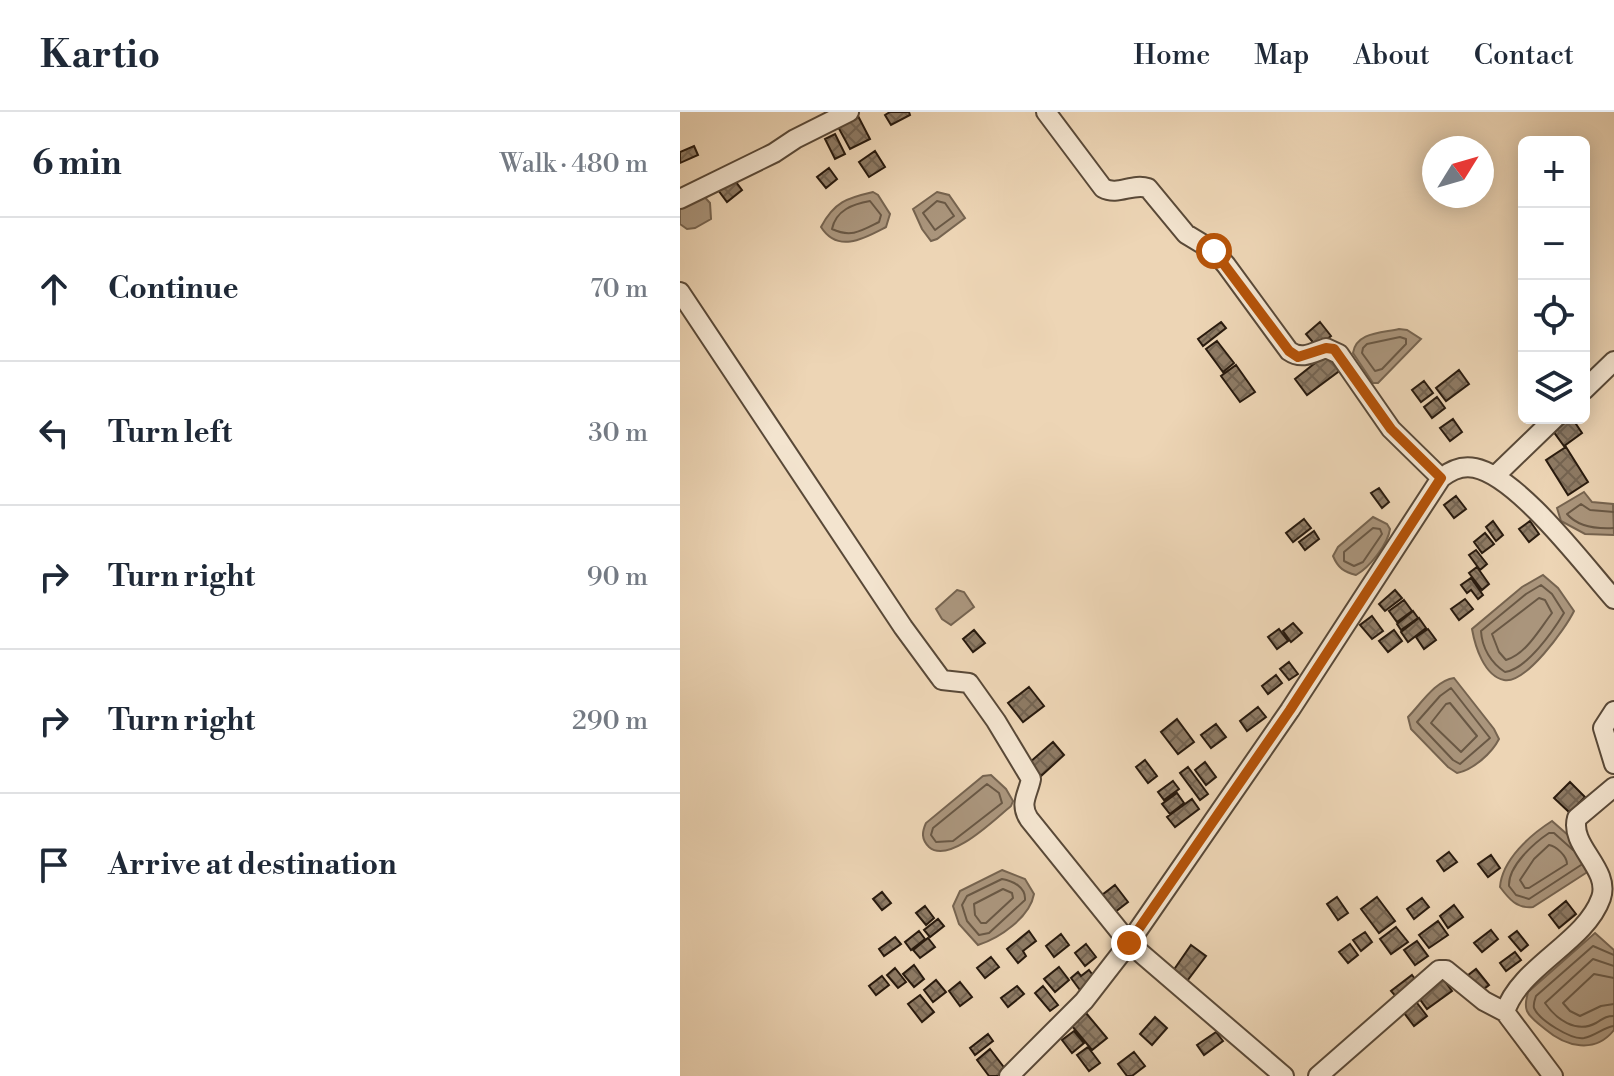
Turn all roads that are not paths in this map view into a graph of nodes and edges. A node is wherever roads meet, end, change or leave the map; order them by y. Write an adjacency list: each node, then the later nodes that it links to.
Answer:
1 (849, 112): 3 (street)
2 (1046, 112): 9 (street)
3 (680, 199)
4 (680, 292): 14 (street)
5 (1614, 361): 6 (street)
6 (1590, 384)
7 (1549, 424): 8 (street)
8 (1495, 476): 9 (street); 10 (street)
9 (1441, 478): 14 (street)
10 (1614, 599)
11 (1614, 711): 12 (street)
12 (1614, 764)
13 (1614, 787): 15 (street)
14 (1129, 943): 16 (street); 17 (street)
15 (1505, 1012): 18 (street); 19 (street)
16 (1009, 1076)
17 (1284, 1076)
18 (1318, 1076)
19 (1553, 1076)

